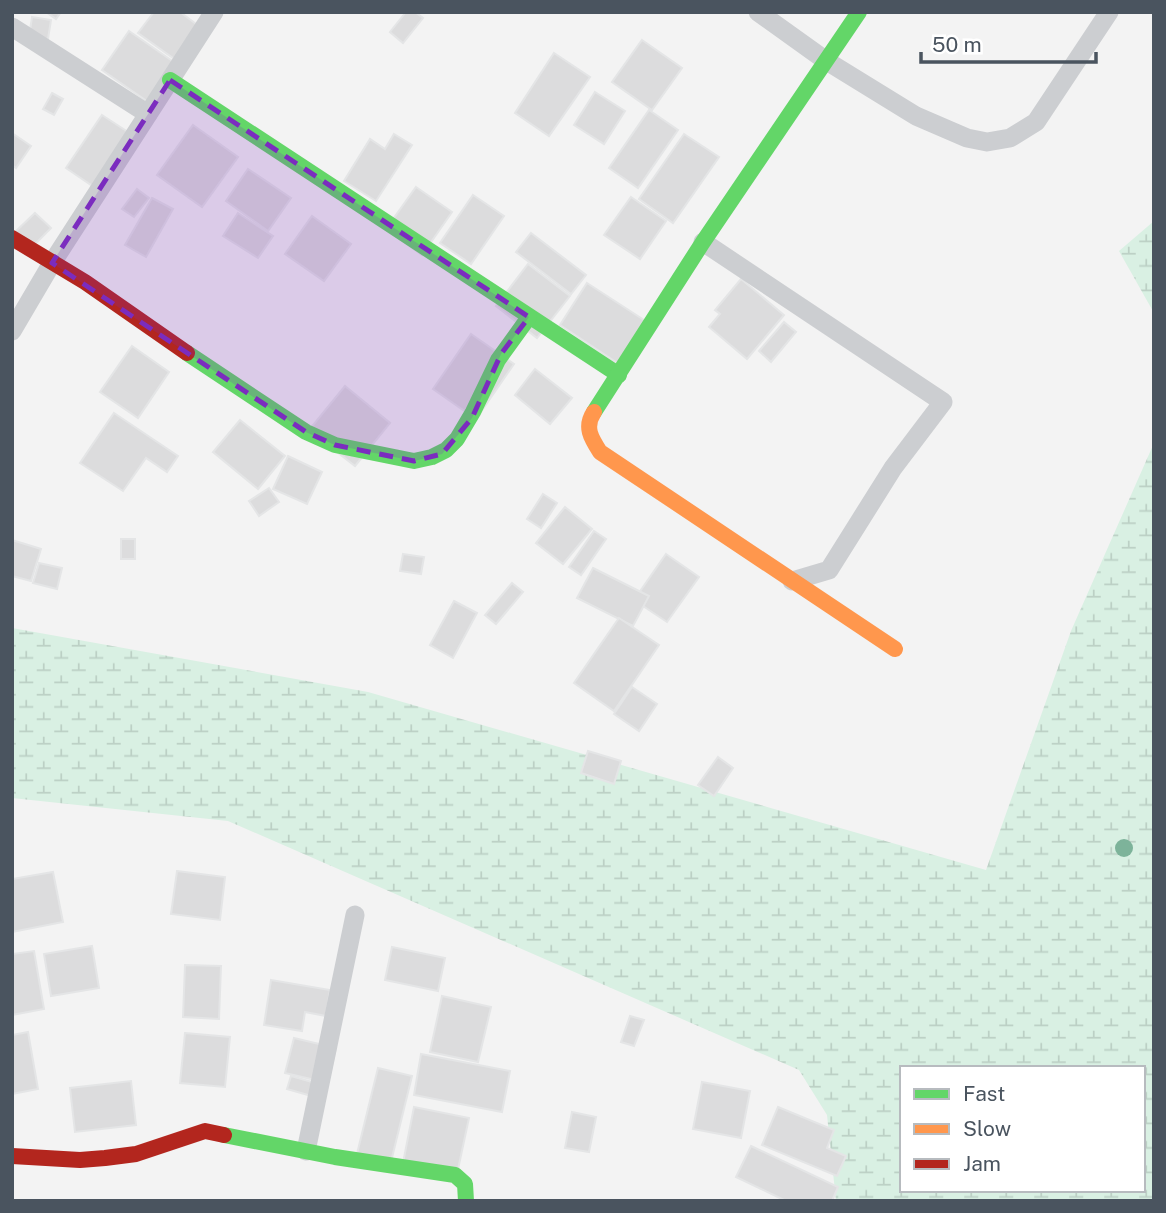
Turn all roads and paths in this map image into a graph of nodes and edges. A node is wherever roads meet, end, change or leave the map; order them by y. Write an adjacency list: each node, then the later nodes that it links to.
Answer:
1 (214, 12): 7 (street)
2 (758, 12): 6 (street)
3 (859, 12): 6 (street)
4 (1109, 12): 6 (street)
5 (12, 27): 8 (street)
6 (825, 60): 10 (street)
7 (170, 80): 8 (street); 12 (street)
8 (148, 114): 11 (street)
9 (12, 238): 11 (street)
10 (703, 242): 14 (street); 15 (street)
11 (52, 263): 12 (street); 13 (street)
12 (529, 317): 14 (street)
13 (12, 331)
14 (619, 375): 15 (street)
15 (792, 581): 16 (street)
16 (895, 649)
17 (355, 915): 18 (street)
18 (306, 1151): 19 (street); 20 (street)
19 (12, 1156)
20 (466, 1201)

